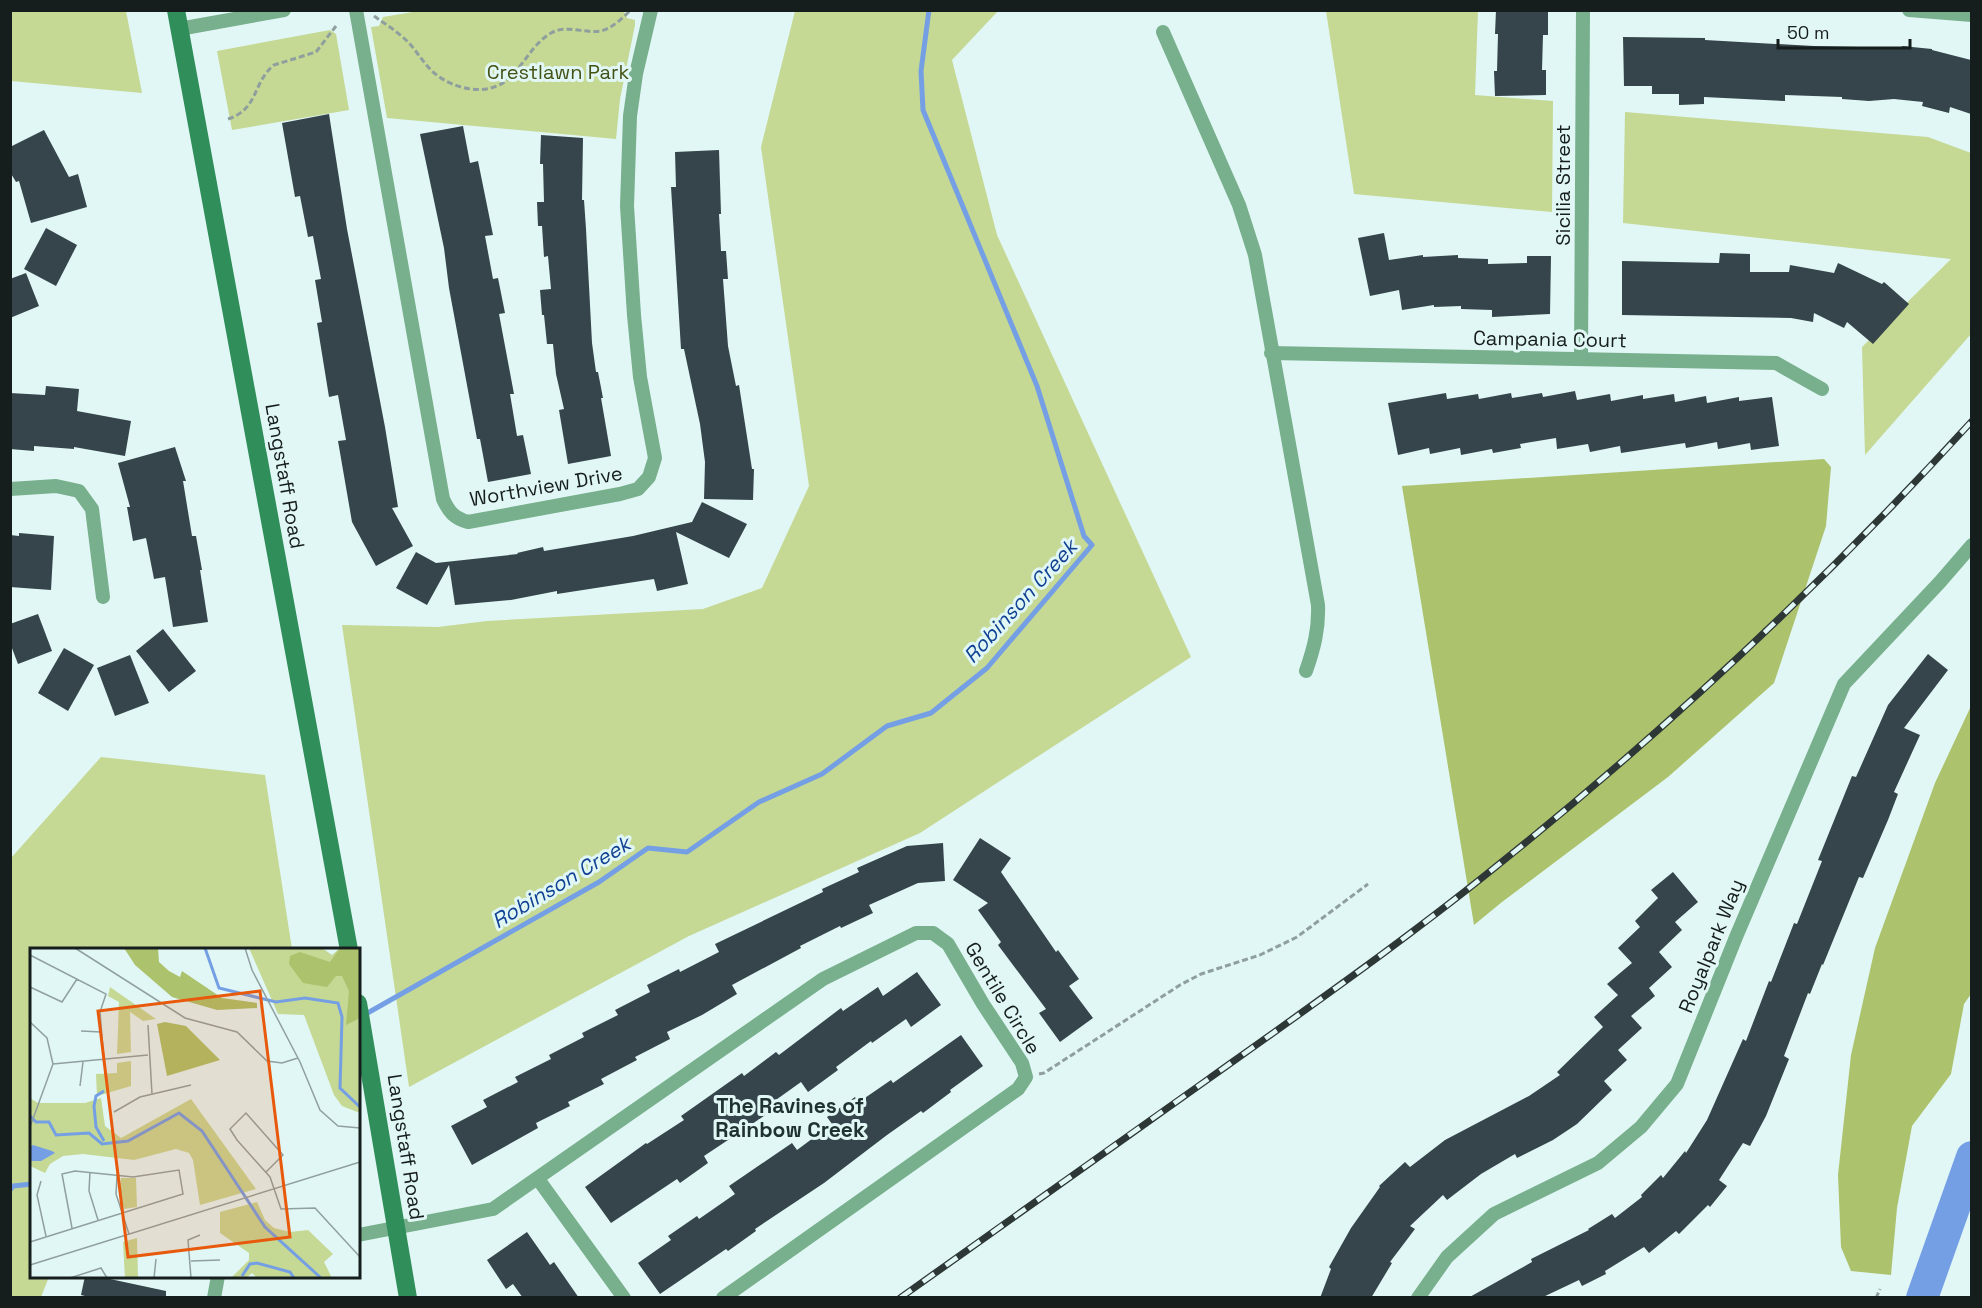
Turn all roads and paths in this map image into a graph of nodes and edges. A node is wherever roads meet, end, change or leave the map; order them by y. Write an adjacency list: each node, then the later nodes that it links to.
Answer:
1 (176, 10): 11 (street, Langstaff Road)
2 (284, 10): 11 (street)
3 (356, 10): 5 (street, Worthview Drive)
4 (631, 10): 9 (path)
5 (651, 10)
6 (1583, 10): 15 (street, Sicilia Street)
7 (1909, 10): 8 (street)
8 (1971, 15)
9 (374, 16)
10 (336, 26): 13 (path)
11 (179, 29): 22 (street, Langstaff Road)
12 (1163, 32): 14 (street)
13 (228, 119)
14 (1271, 353): 15 (street, Campania Court); 20 (street)
15 (1581, 359): 16 (street, Campania Court)
16 (1822, 388)
17 (10, 489): 19 (street)
18 (1971, 545): 34 (street, Royalpark Way)
19 (103, 597)
20 (1306, 671)
21 (1368, 884): 24 (path)
22 (349, 948)
23 (360, 1014): 26 (street, Langstaff Road)
24 (1044, 1073)
25 (538, 1179): 26 (street, Gentile Circle); 32 (street); 33 (street, Gentile Circle)
26 (396, 1228): 27 (street, Gentile Circle); 31 (street, Langstaff Road)
27 (360, 1235)
28 (218, 1278): 30 (street)
29 (1880, 1289): 35 (path)
30 (214, 1298)
31 (408, 1298)
32 (624, 1298)
33 (723, 1298)
34 (1418, 1298)
35 (1876, 1298)

